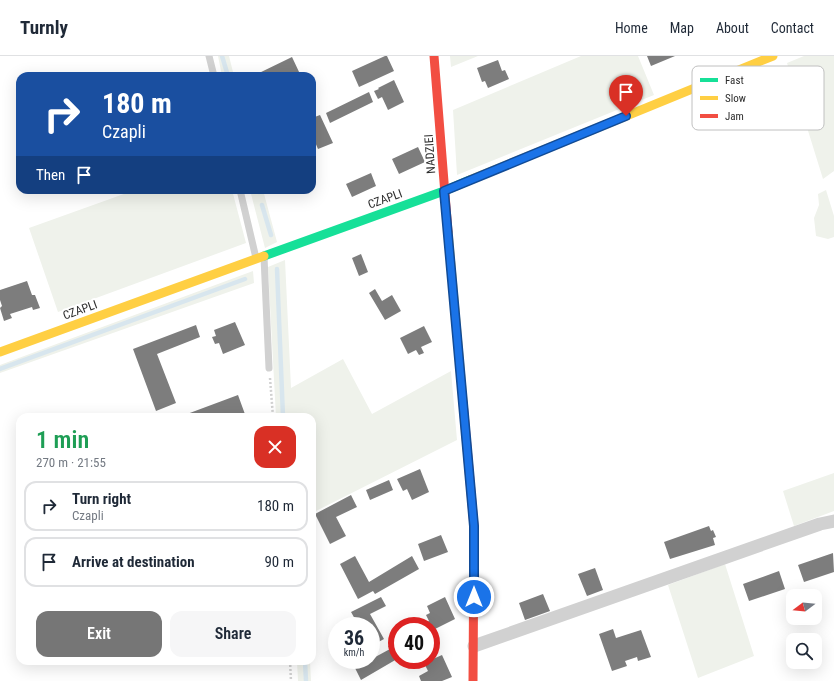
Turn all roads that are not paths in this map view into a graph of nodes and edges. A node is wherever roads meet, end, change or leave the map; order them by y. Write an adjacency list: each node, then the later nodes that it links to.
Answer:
1 (209, 56): 5 (lane)
2 (434, 56): 7 (street, NADZIEI)
3 (773, 56): 4 (street, CZAPLI)
4 (749, 66)
5 (213, 72)
6 (692, 89): 7 (street, CZAPLI)
7 (444, 191): 9 (street, CZAPLI); 13 (street, NADZIEI)
8 (241, 194): 9 (lane)
9 (260, 258): 10 (street, CZAPLI); 11 (lane)
10 (0, 352)
11 (269, 368)
12 (834, 521): 13 (street)
13 (474, 646): 14 (street, NADZIEI)
14 (473, 681)

